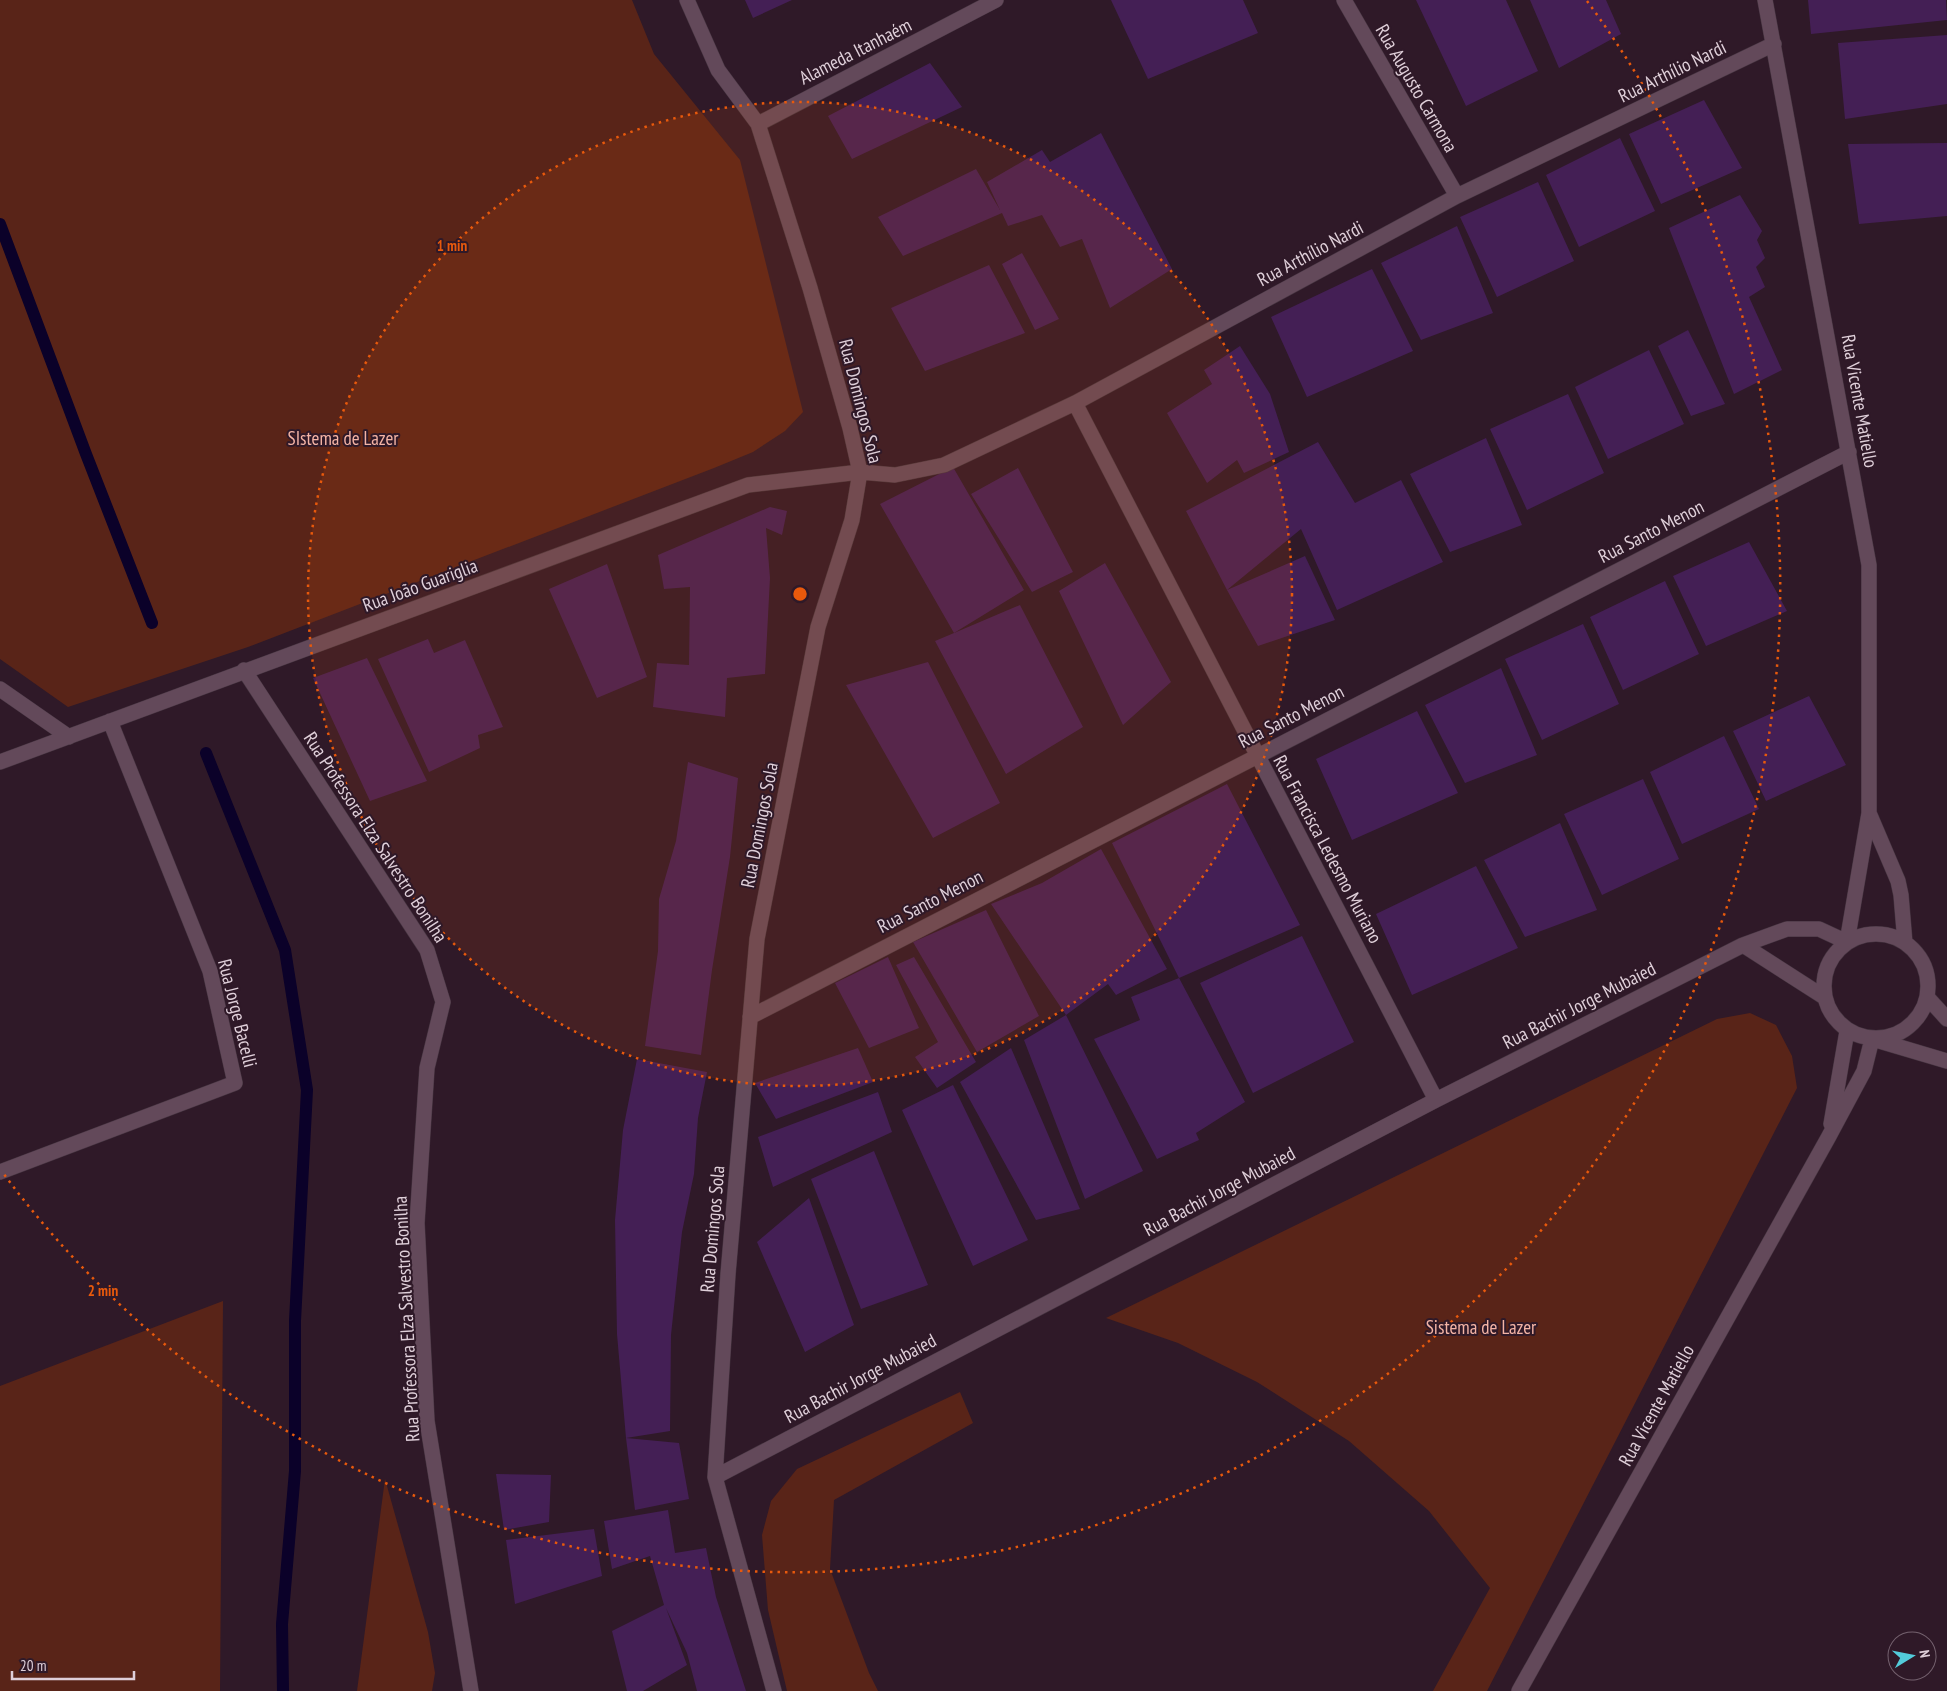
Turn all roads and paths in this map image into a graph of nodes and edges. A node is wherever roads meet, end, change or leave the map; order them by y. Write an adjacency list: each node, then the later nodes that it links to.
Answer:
1 (686, 0): 6 (street, Rua Domingos Sola)
2 (996, 0): 6 (street, Alameda Itanhaém)
3 (1344, 0): 7 (street, Rua Augusto Carmona)
4 (1765, 0): 5 (street, Rua Vicente Matiello)
5 (1774, 44): 7 (street, Rua Arthílio Nardi); 9 (street, Rua Vicente Matiello)
6 (758, 124): 10 (street, Rua Domingos Sola)
7 (1457, 196): 8 (street, Rua Arthílio Nardi)
8 (1075, 403): 10 (street, Rua Arthílio Nardi); 15 (street, Rua Francisca Ledesmo Muriano)
9 (1849, 452): 15 (street, Rua Santo Menon); 17 (street, Rua Vicente Matiello)
10 (860, 472): 11 (street, Rua João Guariglia); 23 (street, Rua Domingos Sola)
11 (244, 670): 13 (street, Rua João Guariglia); 32 (street, Rua Professora Elza Salvestro Bonilha)
12 (0, 689): 14 (street)
13 (110, 721): 14 (street, Rua João Guariglia); 30 (street, Rua Jorge Bacelli)
14 (69, 737): 16 (street, Rua João Guariglia)
15 (1257, 756): 23 (street, Rua Santo Menon); 28 (street, Rua Francisca Ledesmo Muriano)
16 (0, 762)
17 (1869, 813): 18 (street, Rua Vicente Matiello); 19 (street, Rua Vicente Matiello)
18 (1847, 942): 19 (street); 20 (street, Rua Bachir Jorge Mubaied); 21 (street)
19 (1905, 943): 22 (street)
20 (1743, 945): 21 (street); 28 (street, Rua Bachir Jorge Mubaied)
21 (1824, 997): 25 (street)
22 (1927, 997): 24 (street); 26 (street)
23 (750, 1016): 31 (street, Rua Domingos Sola)
24 (1947, 1019)
25 (1847, 1031): 26 (street); 29 (street, Rua Vicente Matiello)
26 (1872, 1039): 27 (street); 29 (street, Rua Vicente Matiello)
27 (1947, 1061)
28 (1436, 1100): 31 (street, Rua Bachir Jorge Mubaied)
29 (1828, 1138): 34 (street, Rua Vicente Matiello)
30 (0, 1172)
31 (715, 1476): 33 (street, Rua Domingos Sola)
32 (471, 1691)
33 (774, 1691)
34 (1519, 1691)

